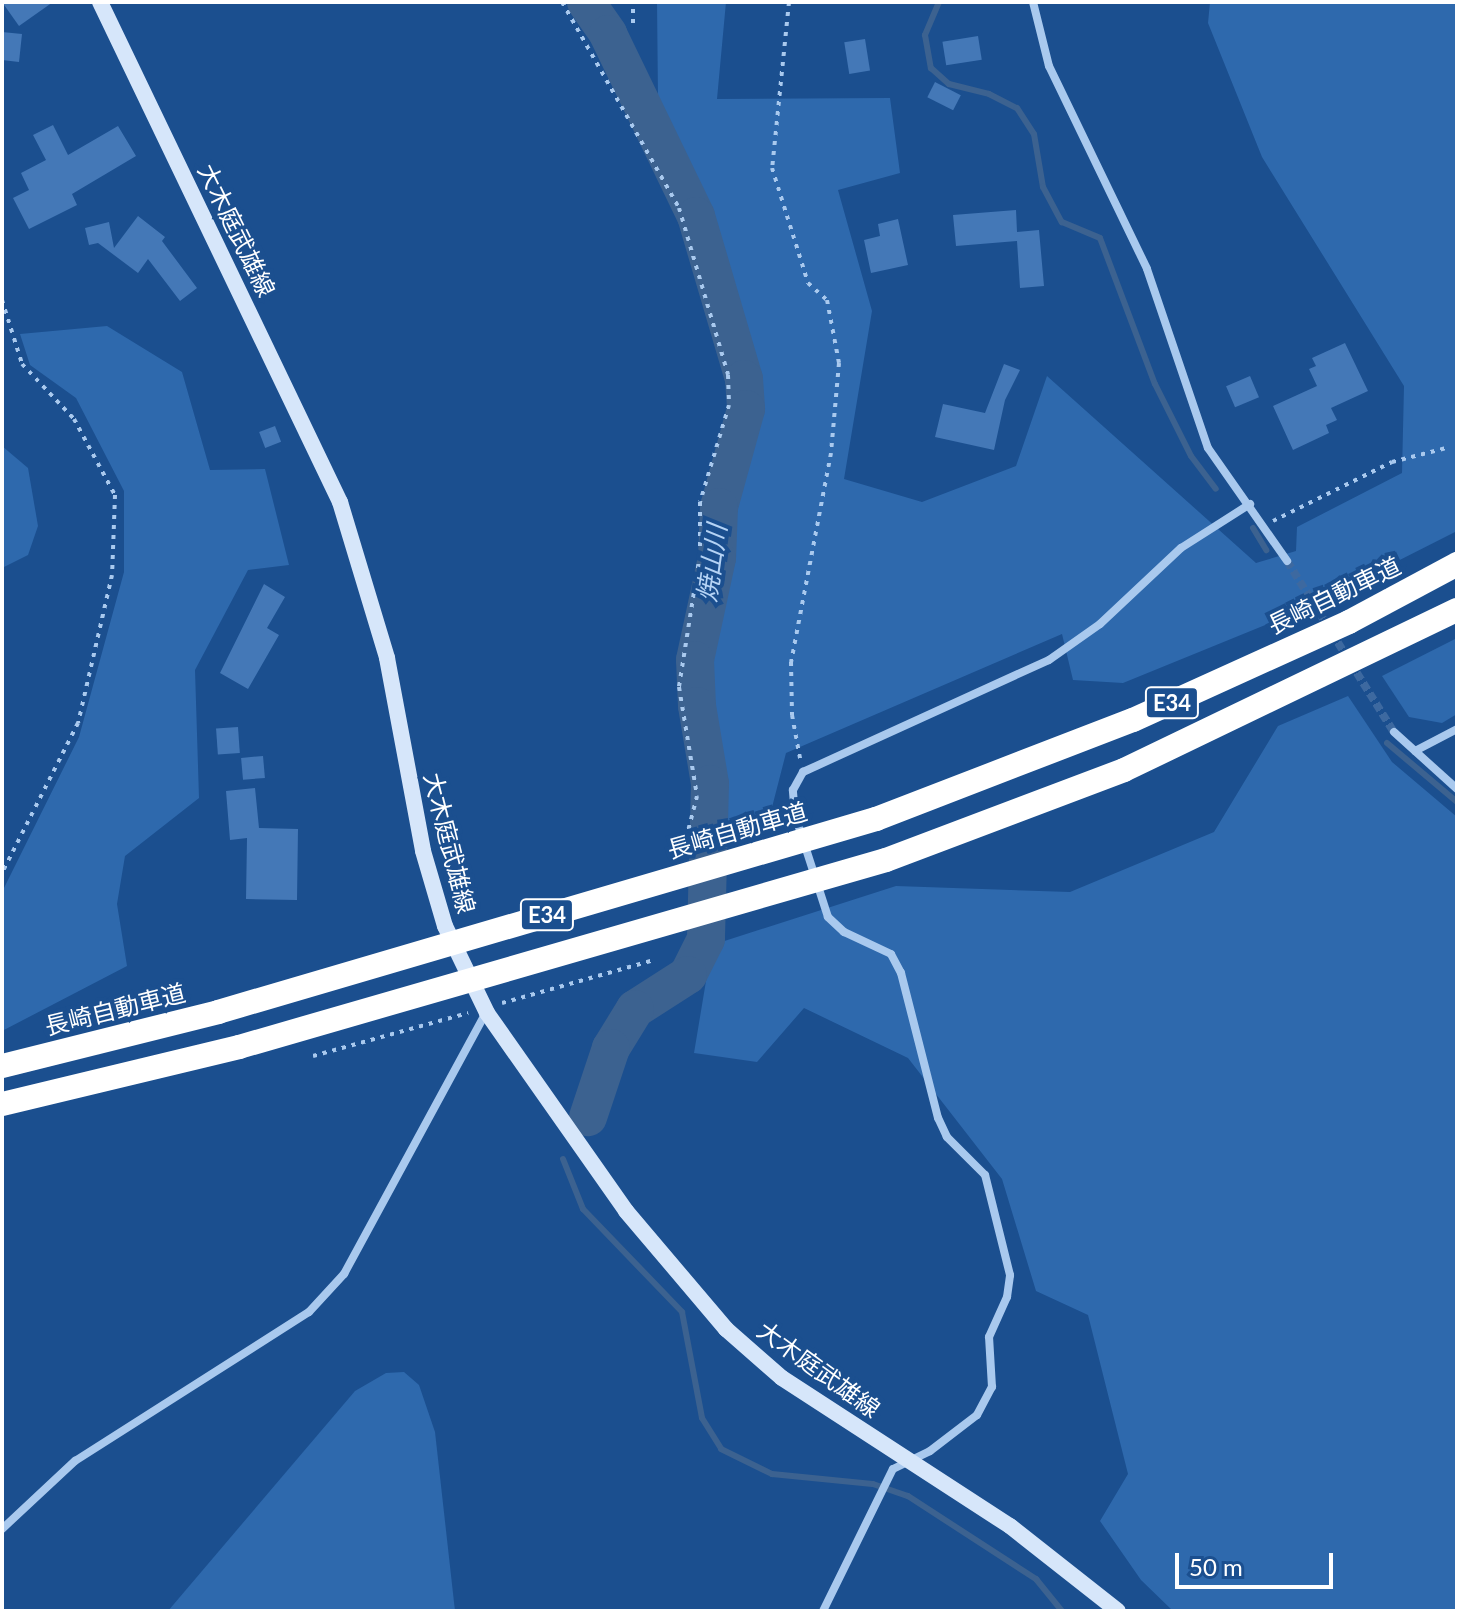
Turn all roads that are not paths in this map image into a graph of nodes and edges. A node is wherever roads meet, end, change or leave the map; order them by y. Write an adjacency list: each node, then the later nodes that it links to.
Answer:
1 (100, 2): 11 (main road, 大木庭武雄線)
2 (1033, 2): 3 (street)
3 (1250, 504): 4 (street); 14 (street)
4 (1287, 561)
5 (1457, 564): 12 (highway, 長崎自動車道 / E34)
6 (1457, 610): 13 (highway, E34)
7 (1457, 729): 9 (street)
8 (1394, 732): 9 (street)
9 (1415, 751): 10 (street)
10 (1457, 789)
11 (487, 1013): 14 (main road, 大木庭武雄線); 15 (street)
12 (2, 1066)
13 (2, 1104)
14 (906, 1461): 16 (street); 17 (main road, 大木庭武雄線)
15 (2, 1529)
16 (823, 1611)
17 (1118, 1611)

